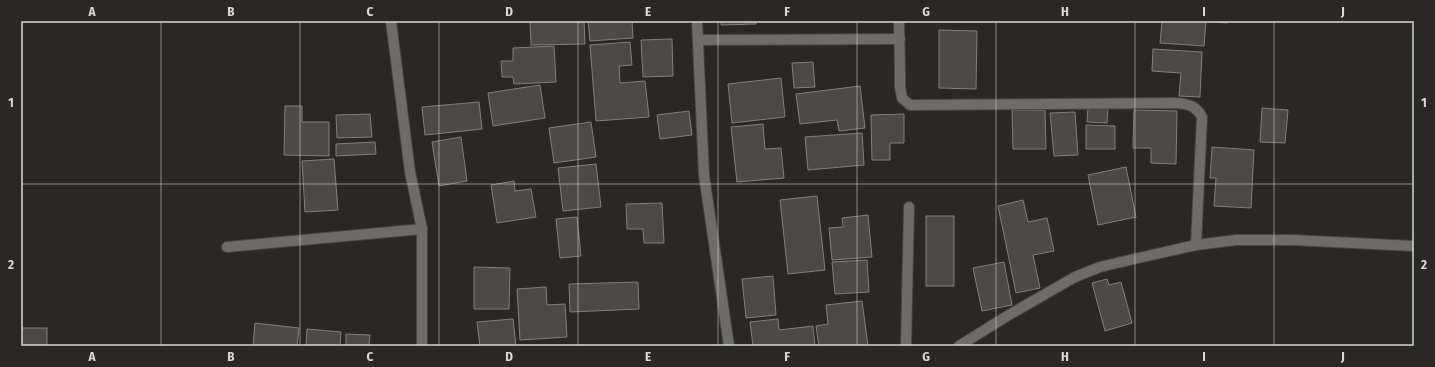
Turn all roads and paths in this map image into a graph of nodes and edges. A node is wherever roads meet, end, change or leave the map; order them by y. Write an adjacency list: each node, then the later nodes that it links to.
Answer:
1 (391, 21): 7 (street)
2 (697, 21): 4 (street)
3 (899, 21): 5 (street)
4 (698, 40): 5 (street); 12 (street)
5 (900, 40): 8 (street)
6 (909, 208): 13 (street)
7 (422, 229): 10 (street); 11 (street)
8 (1196, 245): 9 (street); 14 (street)
9 (1414, 246)
10 (228, 247)
11 (422, 346)
12 (729, 346)
13 (906, 346)
14 (959, 346)

